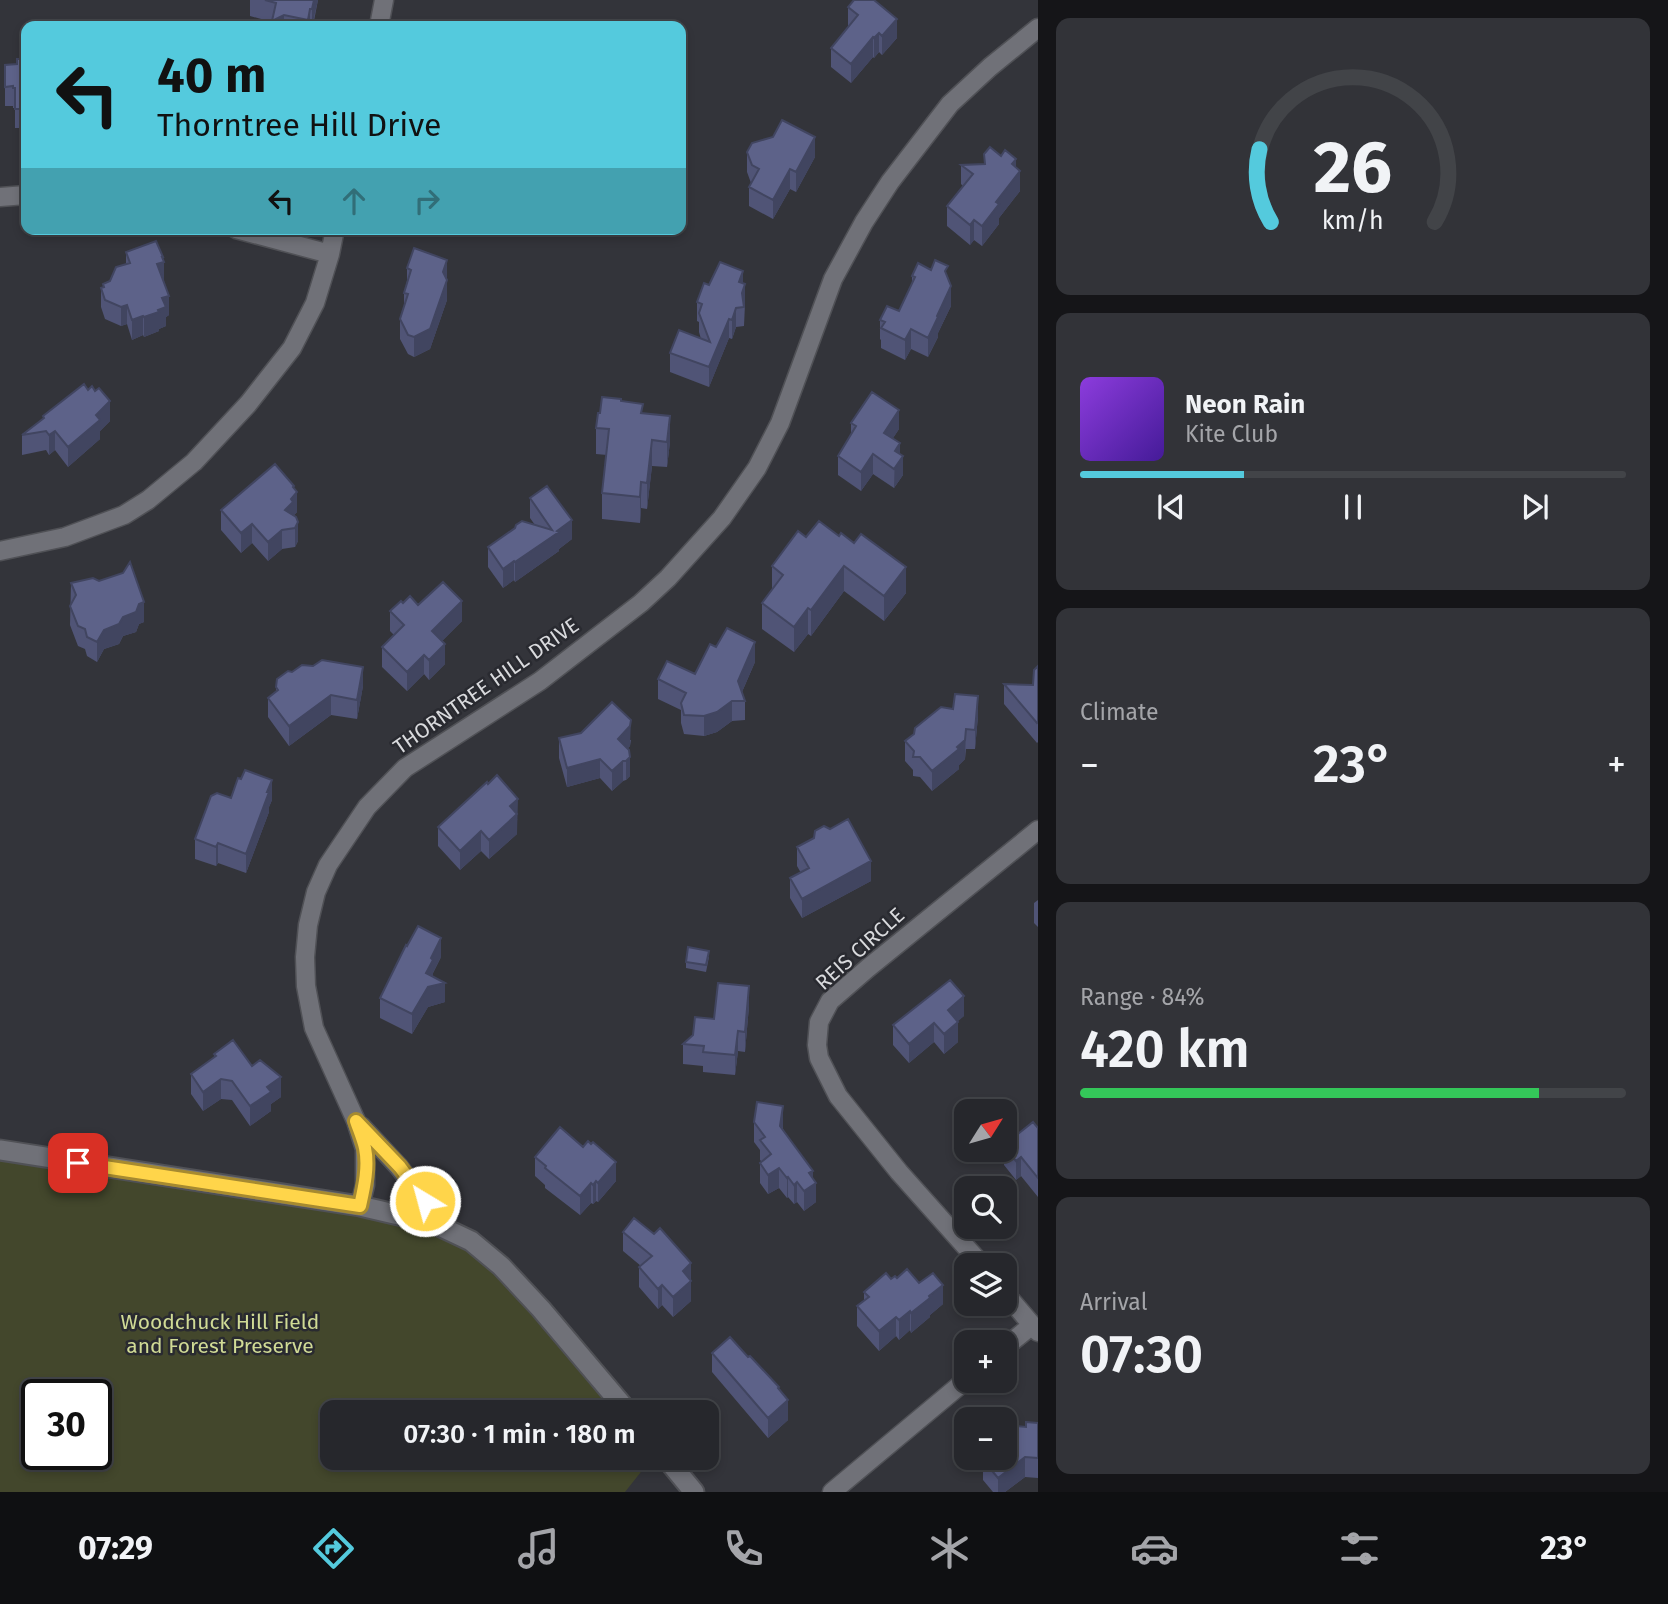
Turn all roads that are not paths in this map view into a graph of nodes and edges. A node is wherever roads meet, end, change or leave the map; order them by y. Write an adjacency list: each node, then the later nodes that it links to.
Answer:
1 (384, 0): 2 (street)
2 (380, 21)
3 (1038, 28): 11 (street, THORNTREE HILL DRIVE)
4 (21, 195): 5 (street)
5 (0, 197)
6 (259, 235): 8 (street)
7 (334, 235): 8 (street)
8 (330, 254): 9 (street)
9 (0, 551)
10 (1038, 830): 15 (street, REIS CIRCLE)
11 (356, 1121): 13 (street, THORNTREE HILL DRIVE); 14 (street, THORNTREE HILL DRIVE)
12 (0, 1150): 13 (street)
13 (360, 1206): 14 (street)
14 (433, 1223): 20 (street)
15 (971, 1253)
16 (1017, 1308): 17 (street)
17 (1035, 1329): 18 (street)
18 (1017, 1340)
19 (954, 1390): 23 (street)
20 (618, 1400)
21 (676, 1470): 22 (street)
22 (694, 1492)
23 (832, 1492)

